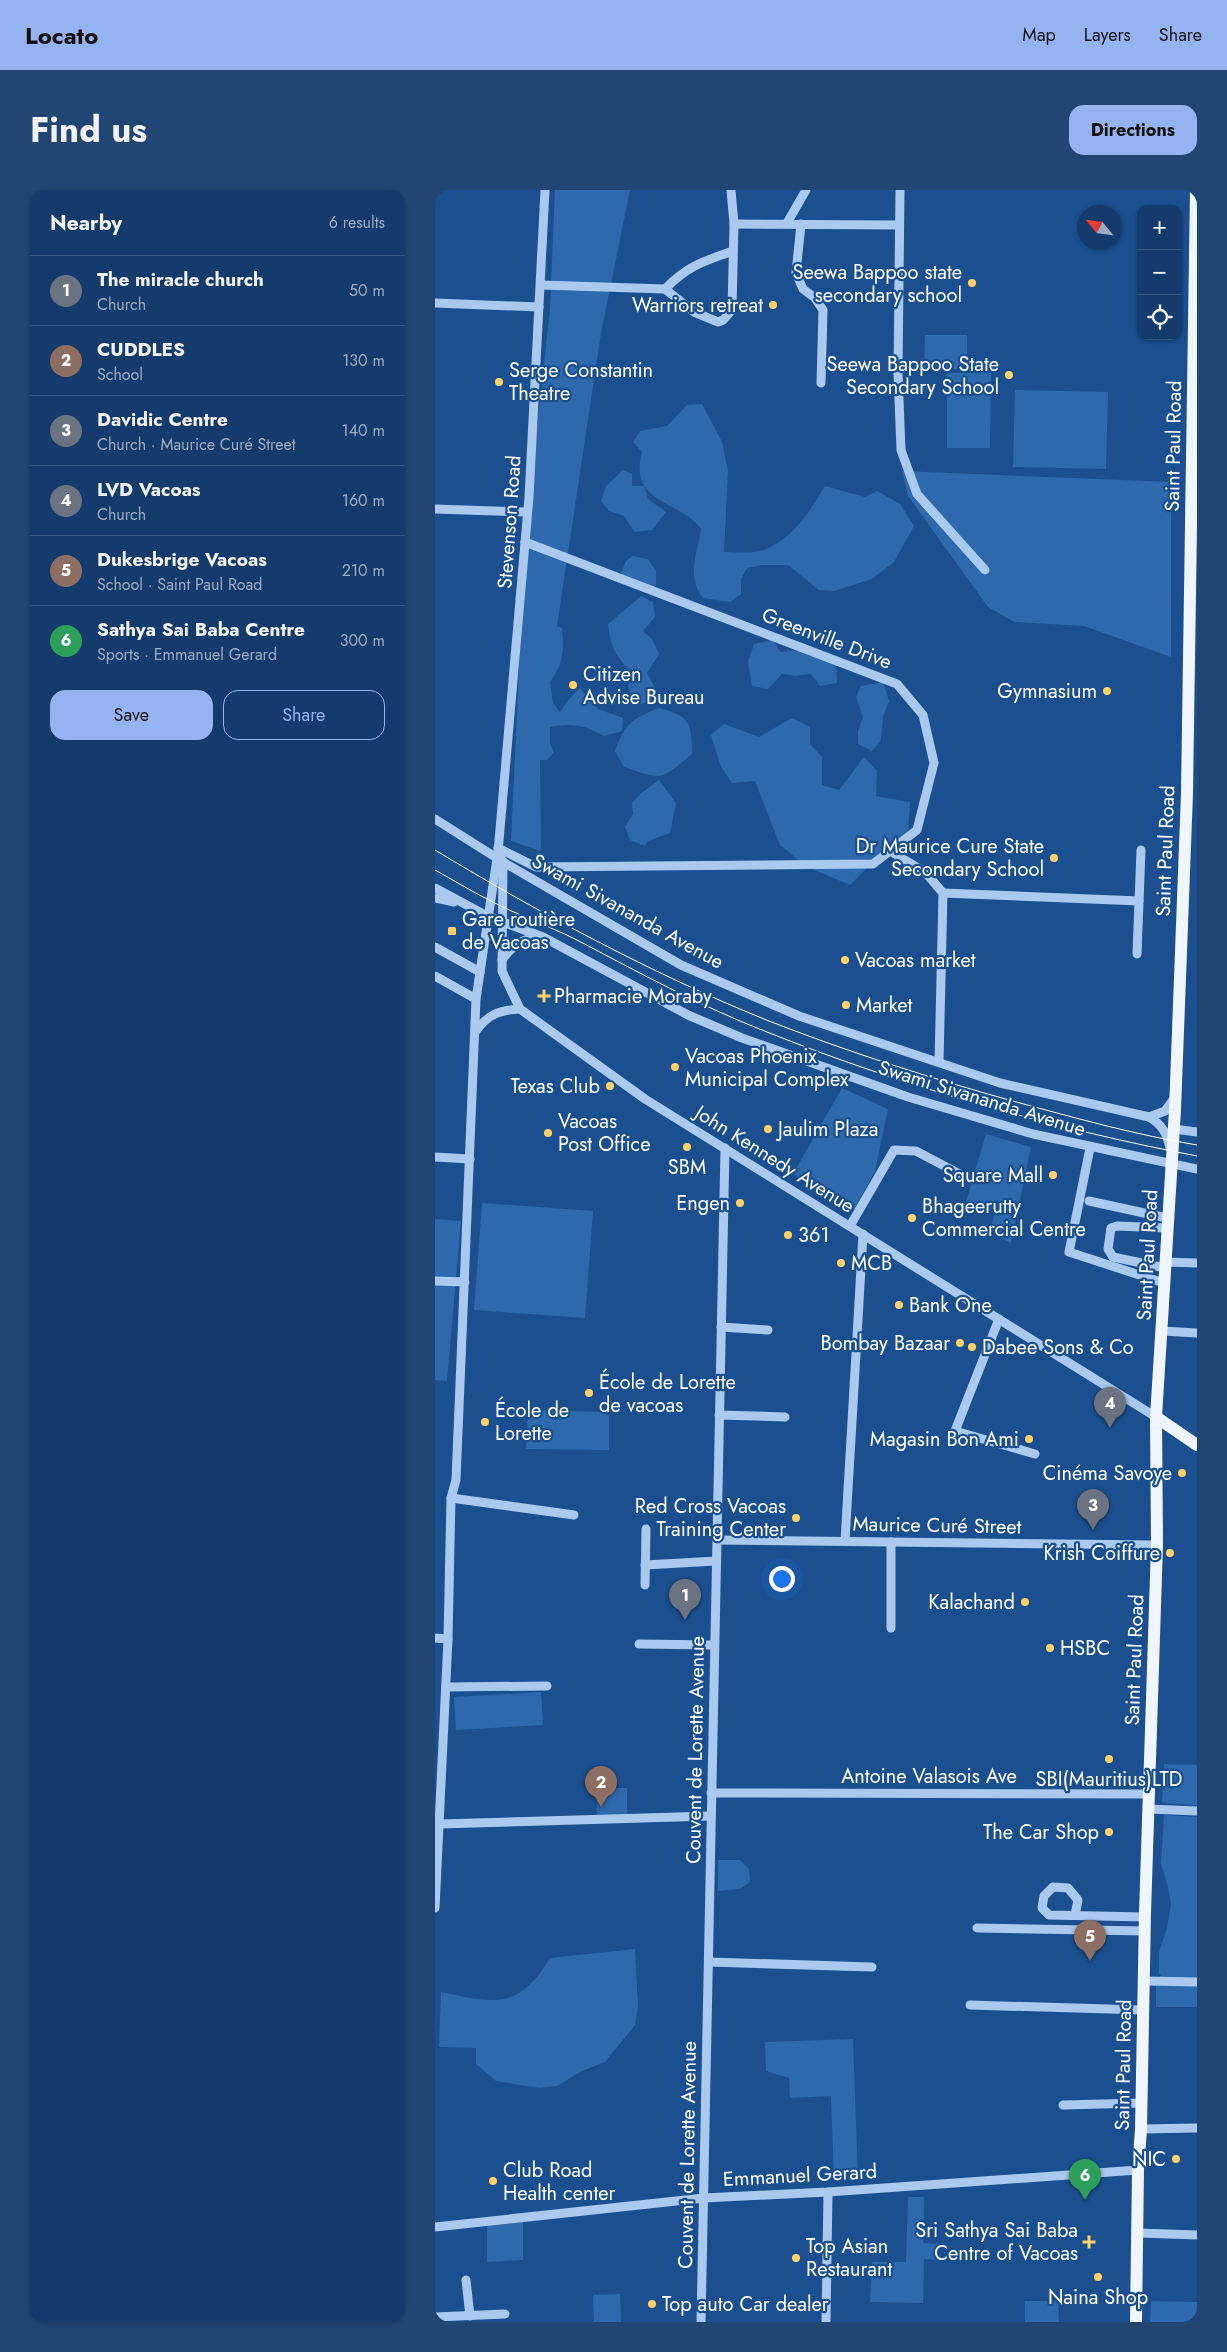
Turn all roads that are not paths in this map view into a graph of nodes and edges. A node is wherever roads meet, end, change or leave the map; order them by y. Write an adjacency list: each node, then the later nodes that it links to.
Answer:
1 (545, 190): 11 (street, Stevenson Road)
2 (731, 190): 6 (street)
3 (806, 190): 7 (street)
4 (900, 190): 9 (street)
5 (1196, 190): 16 (main road, Saint Paul Road)
6 (733, 224): 7 (street); 10 (street)
7 (787, 224): 8 (street)
8 (801, 224): 9 (street); 15 (street)
9 (899, 225): 20 (street)
10 (733, 251): 12 (street); 12 (street)
11 (541, 285): 12 (street); 14 (street, Stevenson Road)
12 (665, 289)
13 (435, 303): 14 (street)
14 (539, 307): 18 (street, Stevenson Road)
15 (821, 383)
16 (1195, 401): 21 (main road, Saint Paul Road)
17 (435, 509): 18 (street)
18 (527, 512): 19 (street, Stevenson Road)
19 (525, 542): 24 (street, Greenville Drive); 25 (street, Stevenson Road)
20 (985, 570)
21 (1191, 756): 43 (main road, Saint Paul Road)
22 (435, 819): 25 (street)
23 (1141, 850): 29 (street)
24 (890, 851): 25 (street, Greenville Drive); 27 (street)
25 (499, 854): 31 (street); 32 (street, John Kennedy Avenue); 42 (street, Swami Sivananda Avenue)
26 (435, 888): 30 (street)
27 (943, 893): 29 (street); 42 (street)
28 (435, 898): 30 (street)
29 (1139, 901): 35 (street)
30 (466, 905): 31 (street, Swami Sivananda Avenue)
31 (487, 916): 32 (street, Swami Sivananda Avenue); 37 (street)
32 (504, 922): 33 (street, Swami Sivananda Avenue); 36 (street, John Kennedy Avenue)
33 (543, 937): 36 (street); 48 (street, Swami Sivananda Avenue)
34 (435, 947): 37 (street)
35 (1137, 954)
36 (501, 960): 40 (street, John Kennedy Avenue)
37 (480, 972): 39 (street)
38 (435, 976): 39 (street)
39 (477, 999): 41 (street)
40 (520, 1009): 41 (street); 47 (street, John Kennedy Avenue)
41 (475, 1031): 50 (street)
42 (939, 1062): 44 (street, Swami Sivananda Avenue)
43 (1176, 1096): 44 (street); 45 (main road, Saint Paul Road)
44 (1149, 1117): 51 (street)
45 (1174, 1130): 46 (street); 51 (main road, Saint Paul Road)
46 (1197, 1132)
47 (725, 1148): 56 (street, John Kennedy Avenue); 64 (street, Couvent de Lorette Avenue)
48 (1090, 1148): 51 (street, Swami Sivananda Avenue); 62 (street)
49 (435, 1157): 50 (street)
50 (470, 1159): 61 (street)
51 (1171, 1165): 52 (street, Swami Sivananda Avenue); 55 (main road, Saint Paul Road)
52 (1197, 1169)
53 (967, 1178): 56 (street)
54 (1089, 1202): 55 (street)
55 (1167, 1223): 59 (main road, Saint Paul Road); 59 (street)
56 (850, 1226): 57 (street, John Kennedy Avenue)
57 (863, 1234): 63 (street, John Kennedy Avenue); 77 (street)
58 (1197, 1263): 59 (street)
59 (1165, 1265): 62 (main road, Saint Paul Road)
60 (435, 1281): 61 (street)
61 (465, 1282): 73 (street)
62 (1164, 1283): 66 (main road, Saint Paul Road)
63 (999, 1319): 70 (street, John Kennedy Avenue); 72 (street)
64 (721, 1327): 65 (street); 68 (street, Couvent de Lorette Avenue)
65 (768, 1330)
66 (1162, 1331): 67 (street); 70 (main road, Saint Paul Road)
67 (1197, 1333)
68 (719, 1415): 69 (street); 76 (street, Couvent de Lorette Avenue)
69 (785, 1417)
70 (1156, 1417): 71 (main road); 79 (main road, Saint Paul Road)
71 (1197, 1445)
72 (1035, 1454)
73 (451, 1498): 74 (street); 85 (street)
74 (574, 1515)
75 (646, 1529): 81 (street)
76 (717, 1540): 77 (street, Maurice Curé Street); 80 (street, Couvent de Lorette Avenue)
77 (845, 1541): 78 (street, Maurice Curé Street)
78 (891, 1542): 79 (street, Maurice Curé Street); 83 (street)
79 (1157, 1544): 92 (main road, Saint Paul Road)
80 (716, 1561): 81 (street); 87 (street, Couvent de Lorette Avenue)
81 (645, 1565): 82 (street)
82 (645, 1585)
83 (891, 1628)
84 (435, 1638): 85 (street)
85 (448, 1639): 89 (street)
86 (639, 1644): 87 (street)
87 (715, 1644): 91 (street, Couvent de Lorette Avenue)
88 (547, 1686): 89 (street)
89 (446, 1687): 90 (street)
90 (438, 1753): 96 (street)
91 (711, 1793): 92 (street, Antoine Valasois Ave); 95 (street, Couvent de Lorette Avenue)
92 (1148, 1794): 93 (main road, Saint Paul Road)
93 (1149, 1809): 94 (street); 99 (main road, Saint Paul Road)
94 (1197, 1811)
95 (711, 1816): 96 (street); 102 (street, Couvent de Lorette Avenue)
96 (439, 1824): 97 (street)
97 (435, 1908)
98 (1075, 1915): 99 (street)
99 (1145, 1917): 101 (main road, Saint Paul Road)
100 (977, 1928): 101 (street)
101 (1145, 1931): 104 (main road, Saint Paul Road)
102 (709, 1962): 103 (street); 114 (street, Couvent de Lorette Avenue)
103 (872, 1967)
104 (1144, 1981): 105 (street); 107 (main road, Saint Paul Road)
105 (1197, 1982)
106 (970, 2005): 107 (street)
107 (1143, 2010): 108 (main road, Saint Paul Road)
108 (1141, 2102): 109 (street); 111 (main road, Saint Paul Road)
109 (1063, 2105)
110 (1197, 2128): 111 (street)
111 (1141, 2129): 112 (main road, Saint Paul Road)
112 (1138, 2170): 113 (street, Emmanuel Gerard); 116 (main road, Saint Paul Road)
113 (828, 2192): 114 (street, Emmanuel Gerard); 123 (street)
114 (704, 2198): 115 (street, Emmanuel Gerard); 122 (street, Couvent de Lorette Avenue)
115 (435, 2227)
116 (1138, 2234): 117 (street); 124 (main road, Saint Paul Road)
117 (1197, 2235)
118 (466, 2280): 120 (street)
119 (505, 2314): 120 (street)
120 (470, 2316): 121 (street)
121 (435, 2317)
122 (701, 2322)
123 (826, 2322)
124 (1136, 2322)

